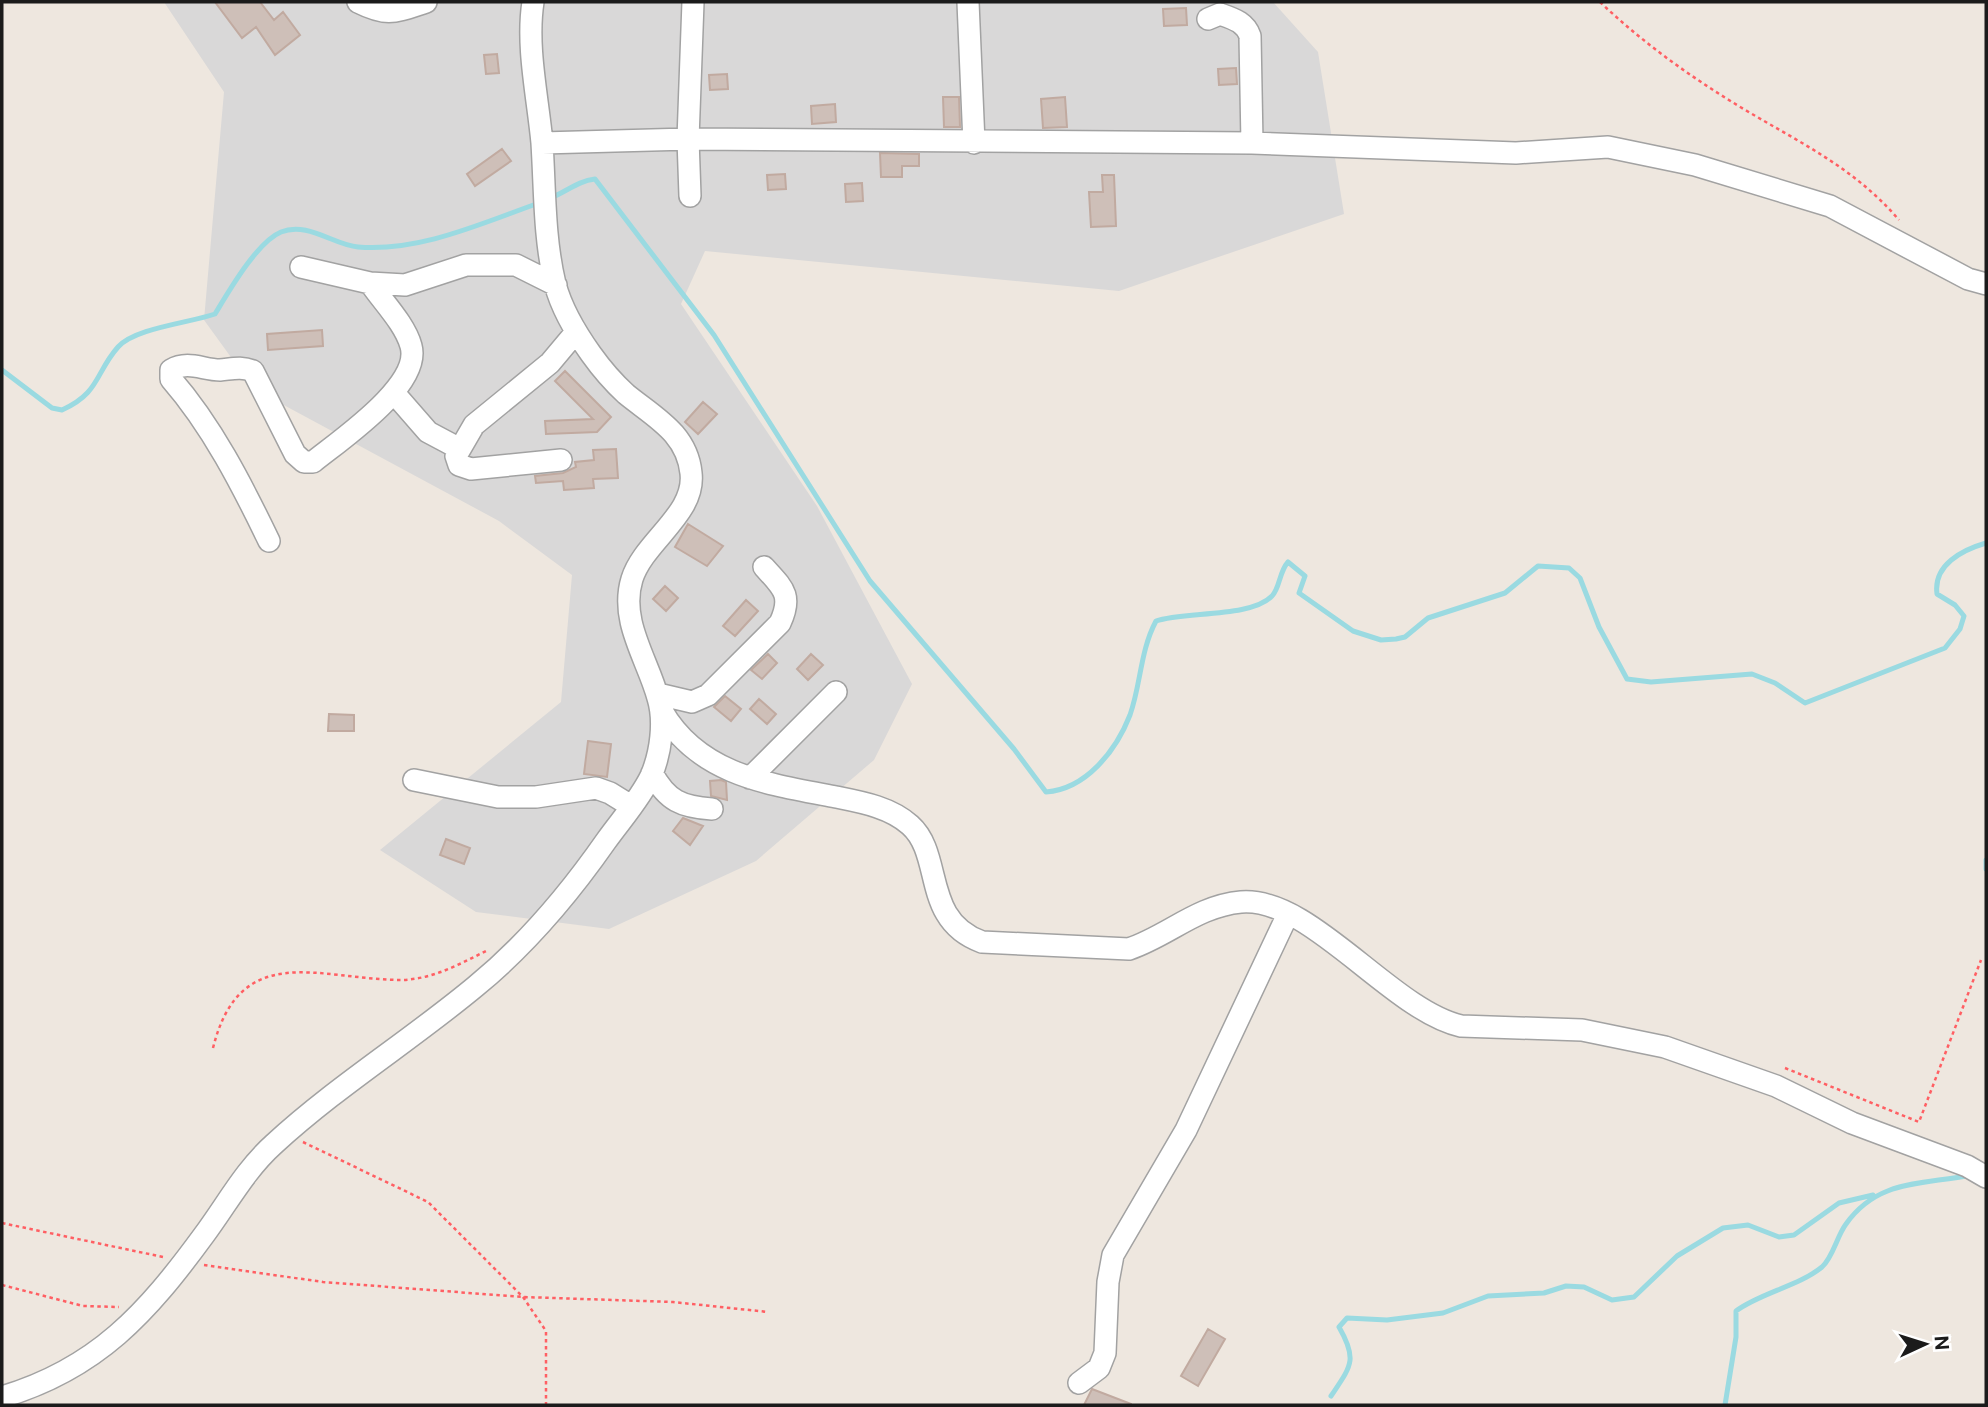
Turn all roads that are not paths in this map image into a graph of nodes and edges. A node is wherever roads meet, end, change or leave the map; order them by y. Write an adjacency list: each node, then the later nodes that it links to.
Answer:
1 (358, 2): 2 (street)
2 (426, 2)
3 (533, 2): 8 (street)
4 (693, 2): 7 (street)
5 (968, 2): 9 (street)
6 (1208, 19): 10 (street)
7 (688, 139): 8 (street); 9 (street); 11 (street)
8 (542, 143): 15 (street)
9 (974, 143): 10 (street)
10 (1252, 143): 14 (street)
11 (690, 196)
12 (301, 267): 13 (street)
13 (370, 283): 15 (street); 17 (street)
14 (1986, 284)
15 (556, 285): 16 (street)
16 (576, 332): 18 (street); 23 (street)
17 (394, 393): 18 (street); 20 (street)
18 (460, 449): 19 (street)
19 (561, 460)
20 (269, 541)
21 (764, 567): 23 (street)
22 (836, 692): 25 (street)
23 (659, 701): 24 (street); 25 (street)
24 (652, 773): 27 (street); 28 (street)
25 (750, 778): 29 (street)
26 (414, 780): 27 (street)
27 (631, 807): 32 (street)
28 (712, 809)
29 (1288, 914): 30 (street); 31 (street)
30 (1986, 1177)
31 (1079, 1382)
32 (2, 1397)

